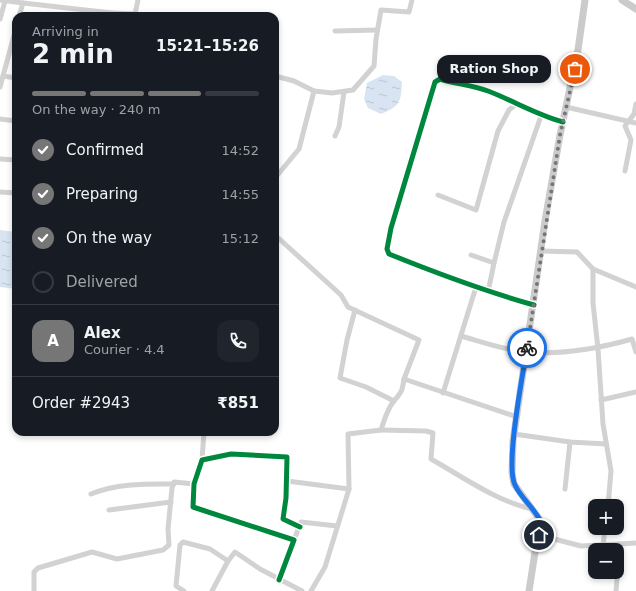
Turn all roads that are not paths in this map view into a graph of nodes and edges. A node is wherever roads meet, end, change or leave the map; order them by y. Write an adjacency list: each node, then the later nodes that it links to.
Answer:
1 (2, 0): 6 (street); 11 (street)
2 (138, 0): 10 (street)
3 (412, 0): 12 (street)
4 (585, 0): 23 (main road)
5 (622, 0): 7 (main road)
6 (23, 3): 8 (street); 9 (street)
7 (636, 9)
8 (20, 12)
9 (90, 12)
10 (136, 12)
11 (0, 19)
12 (377, 30): 13 (street); 20 (street)
13 (335, 31)
14 (12, 47): 15 (street)
15 (3, 76): 16 (street); 18 (street)
16 (12, 77)
17 (279, 77): 19 (street)
18 (0, 87)
19 (314, 91): 20 (street); 34 (street)
20 (344, 92): 30 (street)
21 (516, 104): 24 (street); 37 (street); 43 (street)
22 (636, 104): 27 (street)
23 (566, 107): 27 (street); 28 (main road)
24 (541, 116): 28 (street); 41 (street)
25 (0, 119): 26 (street)
26 (12, 120)
27 (629, 121): 29 (street); 33 (street)
28 (563, 122): 39 (main road)
29 (636, 123)
30 (335, 136)
31 (0, 159): 32 (street)
32 (12, 160)
33 (625, 171)
34 (279, 173)
35 (0, 192): 36 (street)
36 (12, 193)
37 (438, 195)
38 (279, 239): 47 (street)
39 (541, 251): 42 (street); 46 (main road)
40 (471, 254): 41 (street)
41 (494, 263): 45 (street)
42 (593, 269): 44 (street); 49 (street)
43 (476, 287): 45 (street); 48 (street)
44 (636, 287)
45 (488, 292): 46 (street)
46 (534, 305): 50 (main road)
47 (355, 310): 52 (street); 56 (street)
48 (461, 336): 50 (street); 54 (street)
49 (598, 349): 50 (street); 51 (street); 55 (street)
50 (526, 352): 57 (main road)
51 (636, 352)
52 (404, 379): 54 (street); 56 (street)
53 (636, 392): 55 (street)
54 (443, 393): 57 (street)
55 (601, 400): 62 (street)
56 (394, 401): 58 (street)
57 (517, 417): 59 (main road)
58 (382, 430): 67 (street); 72 (street)
59 (514, 434): 61 (street); 72 (main road)
60 (204, 436): 63 (street)
61 (570, 442): 62 (street); 68 (street)
62 (606, 444): 70 (street)
63 (202, 460): 64 (street); 66 (street)
64 (288, 481): 67 (street); 75 (street)
65 (174, 484): 66 (street); 69 (street); 71 (street)
66 (194, 484): 77 (street)
67 (349, 489): 74 (street)
68 (565, 489)
69 (90, 494)
70 (609, 499)
71 (171, 502): 73 (street); 84 (street)
72 (534, 509): 76 (main road)
73 (109, 510)
74 (337, 526): 75 (street); 88 (street)
75 (299, 527): 77 (street)
76 (539, 535): 80 (street); 89 (main road)
77 (294, 540): 83 (street)
78 (636, 543): 79 (street)
79 (624, 544)
80 (588, 546)
81 (228, 560): 83 (street); 85 (street); 86 (street)
82 (617, 579): 90 (street)
83 (279, 580): 87 (street)
84 (34, 591)
85 (184, 591)
86 (212, 591)
87 (302, 591)
88 (311, 591)
89 (529, 591)
90 (616, 591)

